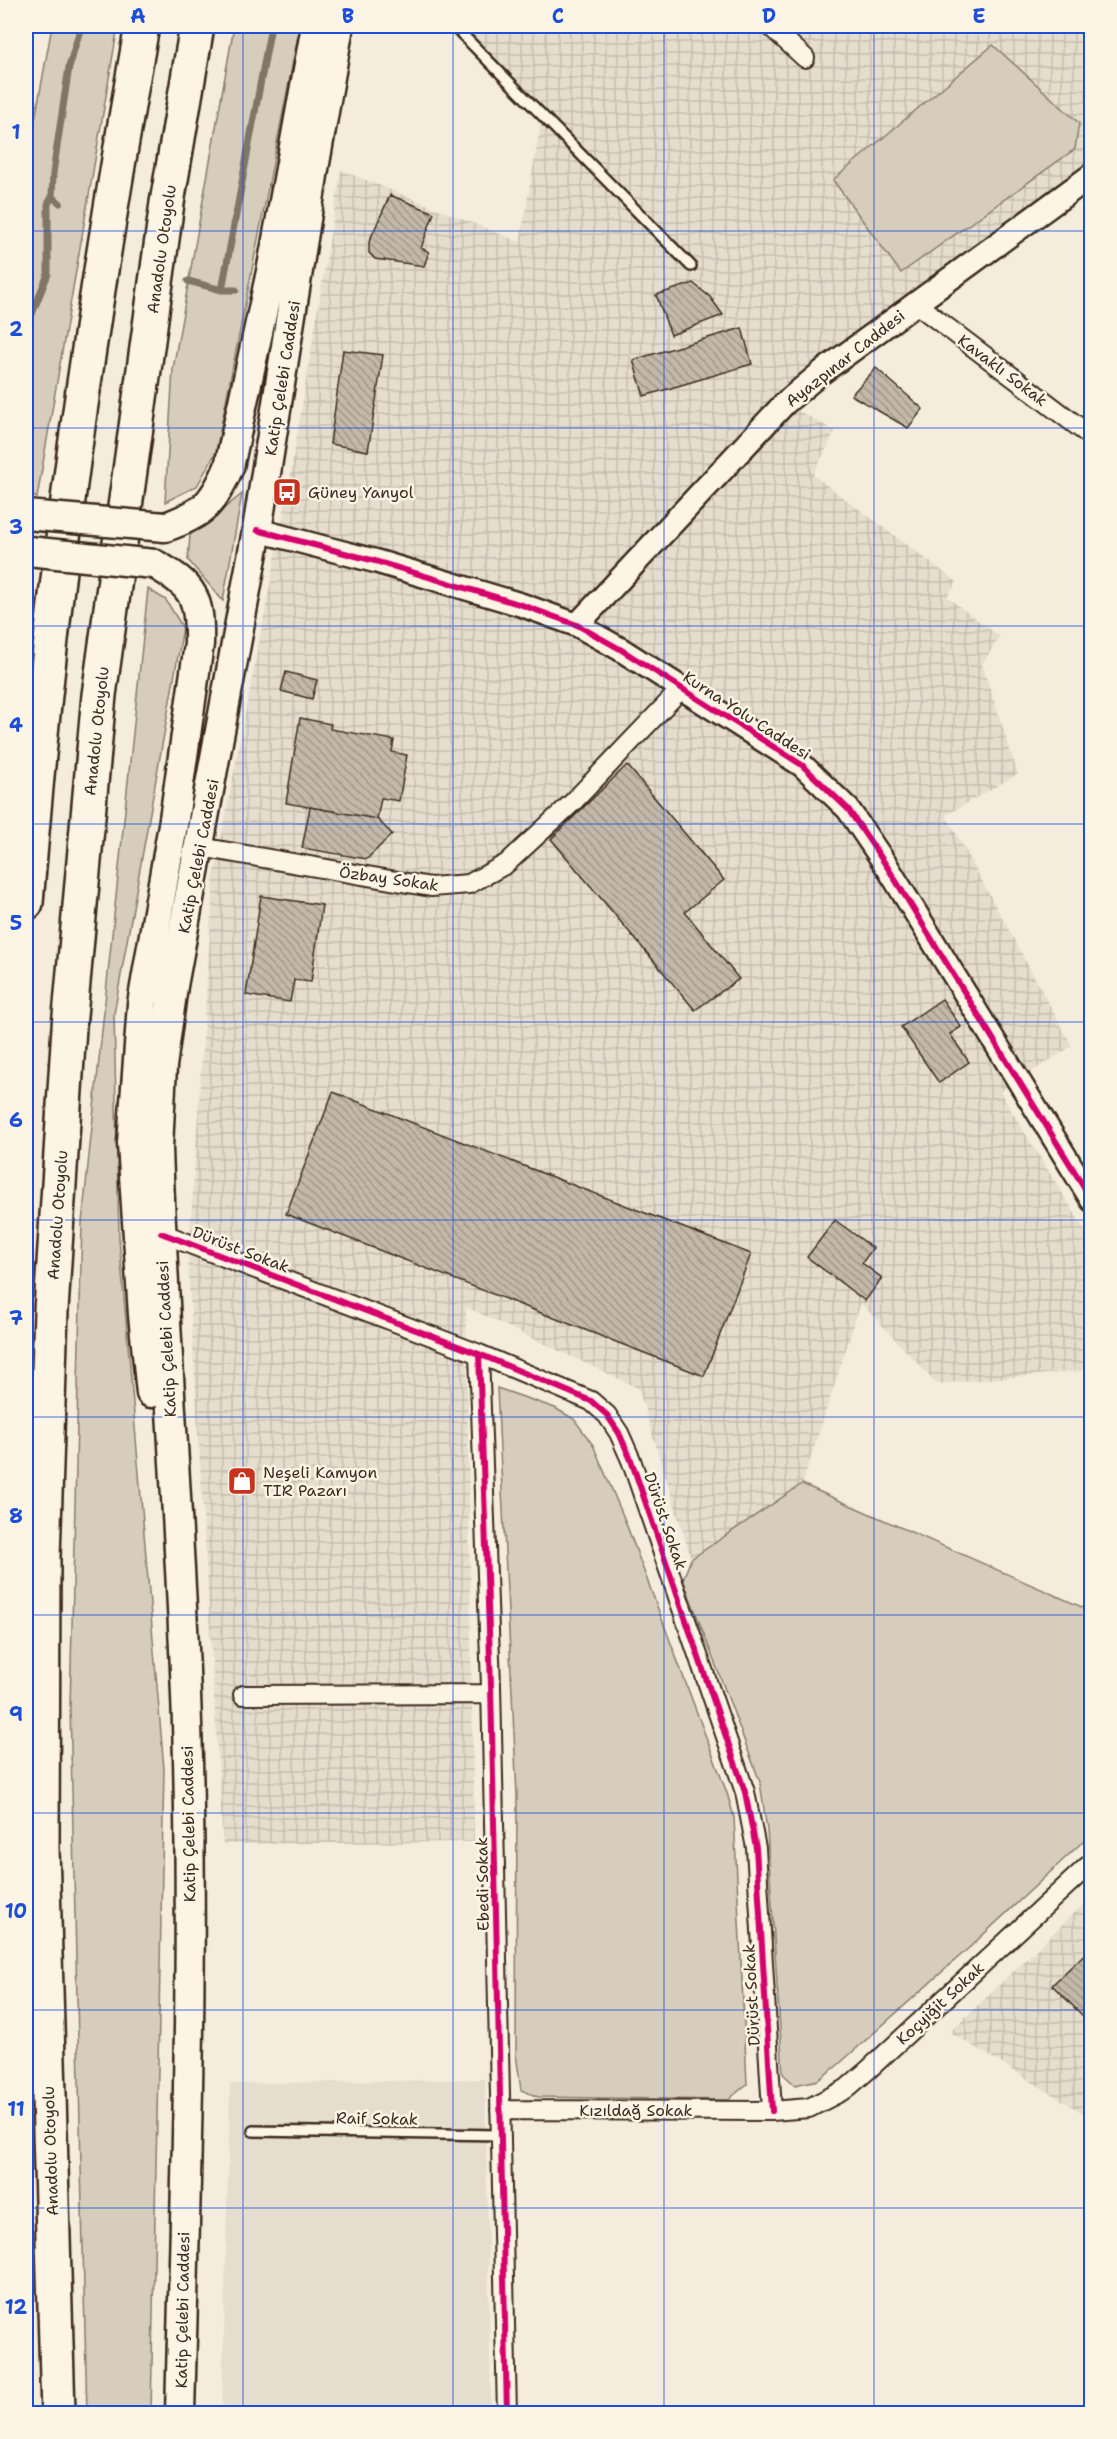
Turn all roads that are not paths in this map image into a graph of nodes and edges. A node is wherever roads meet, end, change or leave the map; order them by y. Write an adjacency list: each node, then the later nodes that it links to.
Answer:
1 (142, 26): 20 (highway)
2 (197, 26): 32 (highway, Anadolu Otoyolu)
3 (316, 26): 14 (main road, bridge)
4 (324, 26): 9 (main road)
5 (339, 26): 9 (main road)
6 (454, 26): 11 (lane)
7 (770, 26): 8 (street)
8 (805, 58)
9 (314, 169): 15 (main road, Katip Çelebi Caddesi)
10 (1092, 175): 12 (street, Ayazpınar Caddesi)
11 (691, 266)
12 (915, 303): 13 (street, Kavaklı Sokak); 17 (street, Ayazpınar Caddesi)
13 (1092, 437)
14 (26, 515)
15 (257, 530): 17 (street, Kurna Yolu Caddesi); 19 (main road, Katip Çelebi Caddesi)
16 (27, 552): 26 (main road, bridge)
17 (577, 625): 18 (street, Kurna Yolu Caddesi)
18 (682, 688): 19 (street, Özbay Sokak); 21 (street, Kurna Yolu Caddesi)
19 (200, 848): 22 (main road, Katip Çelebi Caddesi)
20 (26, 903)
21 (1092, 1200)
22 (161, 1233): 23 (street, Dürüst Sokak); 26 (main road, Katip Çelebi Caddesi)
23 (479, 1354): 24 (street, Ebedi Sokak); 29 (street, Dürüst Sokak)
24 (491, 1694): 25 (street); 28 (street, Ebedi Sokak)
25 (243, 1695)
26 (186, 1696): 33 (main road, Katip Çelebi Caddesi)
27 (1092, 1862): 29 (street, Koçyiğit Sokak)
28 (500, 2110): 29 (street, Kızıldağ Sokak); 31 (street, Ebedi Sokak)
29 (772, 2111)
30 (253, 2132): 31 (lane, Raif Sokak)
31 (501, 2135): 34 (street, Ebedi Sokak)
32 (58, 2414)
33 (180, 2414)
34 (507, 2414)

